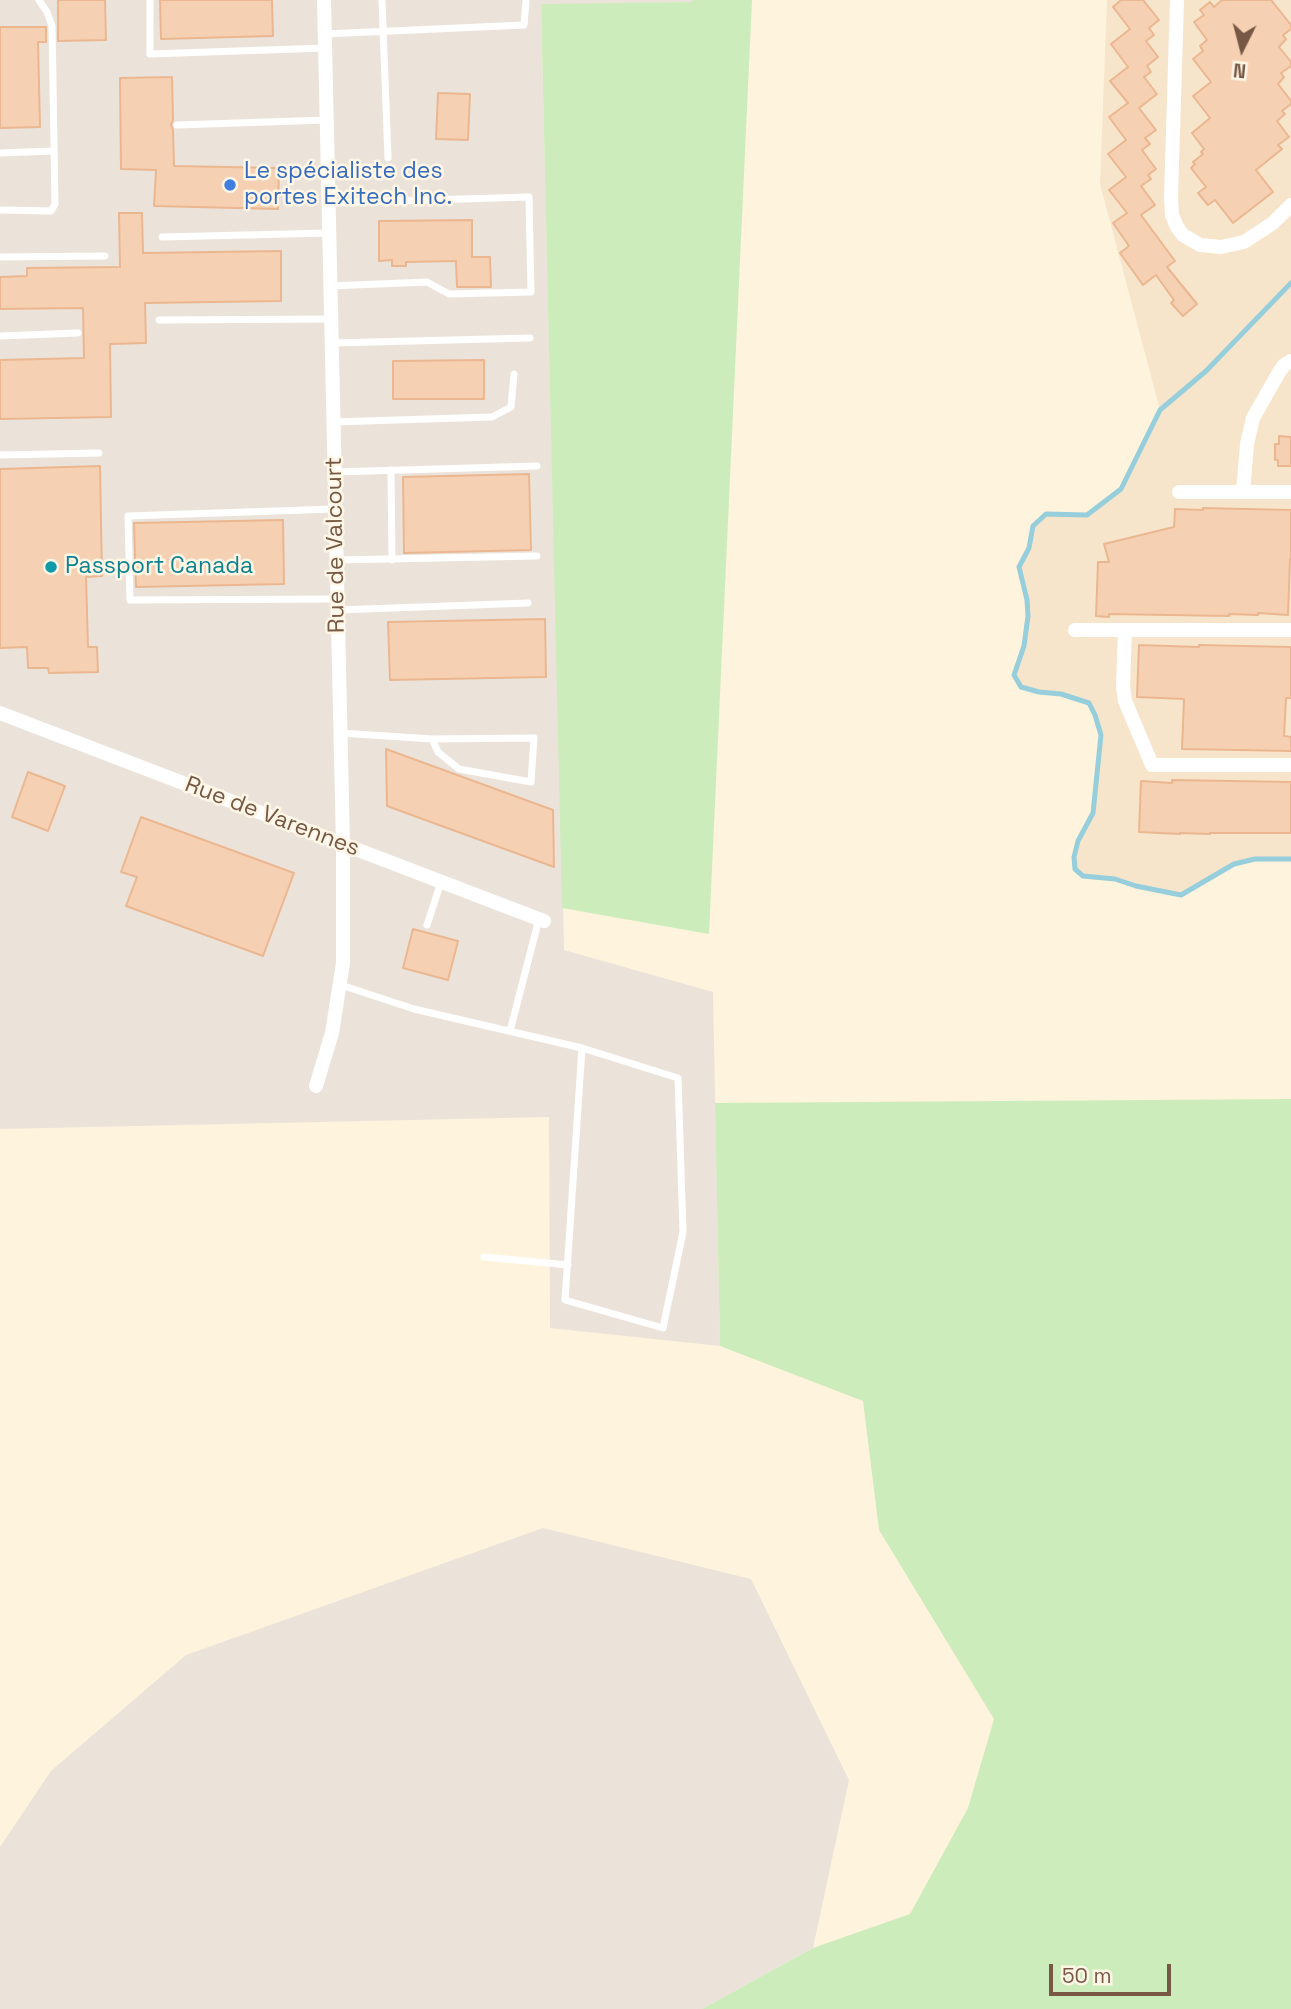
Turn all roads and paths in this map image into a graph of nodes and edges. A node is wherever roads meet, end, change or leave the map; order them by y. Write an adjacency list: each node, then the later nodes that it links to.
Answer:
1 (39, 0): 11 (lane)
2 (150, 0): 8 (lane)
3 (324, 0): 8 (street, Rue de Valcourt)
4 (382, 0): 7 (lane)
5 (526, 0): 7 (lane)
6 (1177, 0): 15 (street)
7 (383, 32): 8 (lane); 13 (lane)
8 (325, 41): 9 (street, Rue de Valcourt)
9 (327, 120): 10 (lane); 14 (street, Rue de Valcourt)
10 (177, 125)
11 (54, 150): 12 (lane); 16 (lane)
12 (0, 153)
13 (388, 158)
14 (328, 203): 17 (street, Rue de Valcourt); 21 (lane)
15 (1291, 205)
16 (0, 210)
17 (329, 233): 18 (lane); 21 (street, Rue de Valcourt)
18 (162, 237)
19 (104, 256): 20 (lane)
20 (0, 257)
21 (330, 286): 22 (street, Rue de Valcourt)
22 (331, 319): 23 (lane); 27 (street, Rue de Valcourt)
23 (159, 320)
24 (78, 333): 25 (lane)
25 (0, 335)
26 (530, 338): 27 (lane)
27 (332, 343): 30 (street, Rue de Valcourt)
28 (1291, 361): 37 (street)
29 (514, 374): 30 (lane)
30 (333, 422): 35 (street, Rue de Valcourt)
31 (99, 453): 32 (lane)
32 (0, 455)
33 (537, 466): 34 (lane)
34 (391, 470): 35 (lane); 42 (lane)
35 (334, 472): 39 (street, Rue de Valcourt)
36 (1179, 492): 37 (street)
37 (1243, 492): 38 (street)
38 (1291, 492)
39 (335, 509): 41 (street, Rue de Valcourt); 44 (lane)
40 (537, 556): 42 (lane)
41 (337, 560): 42 (lane); 44 (street, Rue de Valcourt)
42 (392, 560)
43 (528, 603): 44 (lane)
44 (337, 604): 49 (street, Rue de Valcourt)
45 (1075, 630): 46 (street)
46 (1125, 630): 47 (street); 51 (street)
47 (1291, 630)
48 (0, 713): 52 (street, Rue de Varennes)
49 (340, 733): 50 (lane); 52 (street, Rue de Valcourt)
50 (432, 739): 50 (lane)
51 (1291, 765)
52 (343, 844): 53 (street, Rue de Varennes); 56 (street, Rue de Valcourt)
53 (442, 882): 54 (street, Rue de Varennes); 55 (lane)
54 (542, 920): 57 (lane)
55 (427, 925)
56 (341, 985): 57 (lane); 59 (street, Rue de Valcourt)
57 (510, 1031): 58 (lane)
58 (582, 1048): 61 (lane); 61 (lane)
59 (316, 1086)
60 (484, 1257): 61 (lane)
61 (568, 1265)

